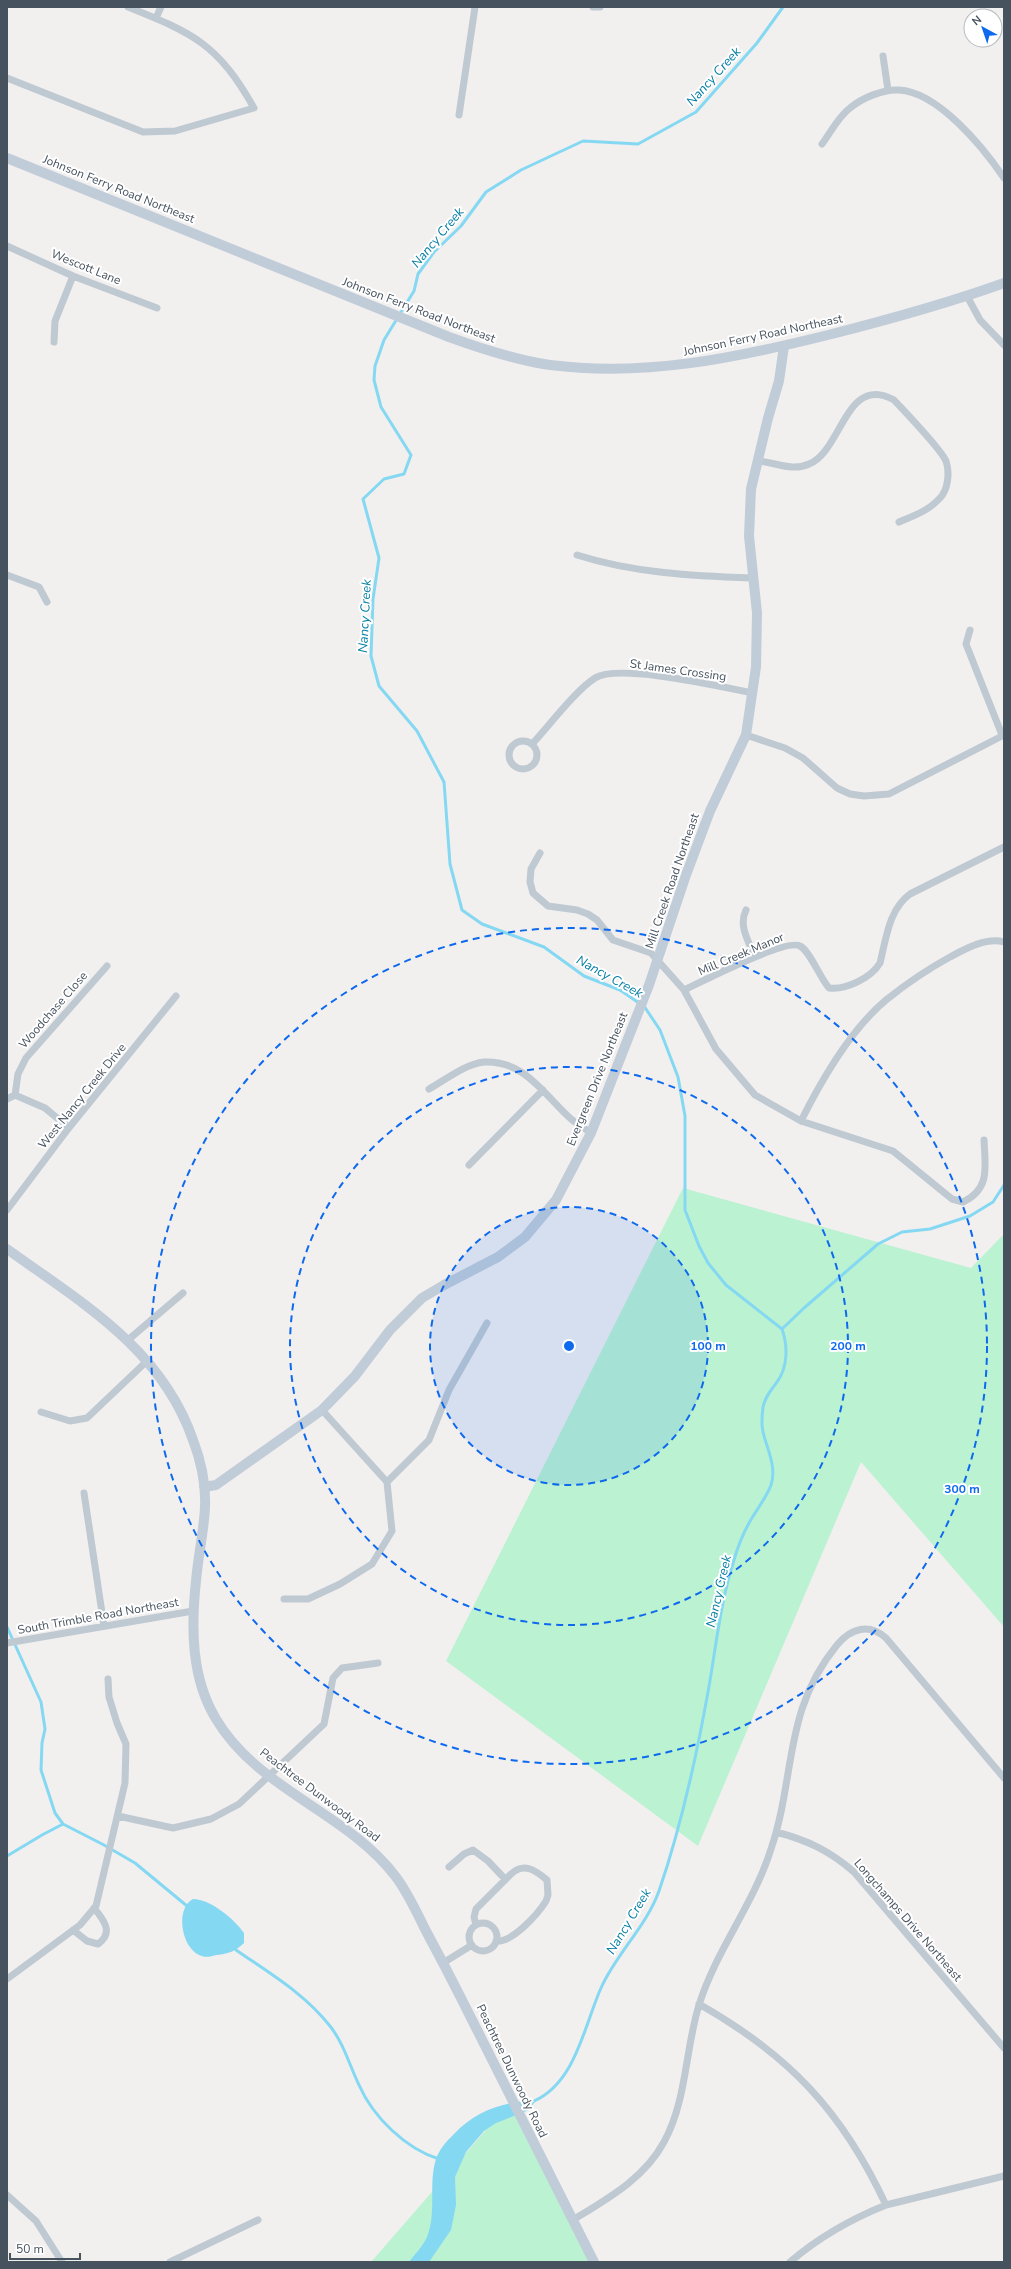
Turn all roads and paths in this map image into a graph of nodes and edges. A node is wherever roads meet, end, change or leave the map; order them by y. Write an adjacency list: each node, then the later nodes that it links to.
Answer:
1 (128, 7): 6 (street)
2 (161, 7): 6 (street)
3 (474, 7): 10 (street)
4 (594, 7): 5 (street)
5 (600, 7)
6 (156, 18): 8 (street)
7 (883, 56): 9 (street)
8 (7, 78)
9 (888, 90): 11 (street); 13 (street)
10 (459, 115)
11 (822, 144)
12 (7, 158): 21 (main road, Johnson Ferry Road Northeast)
13 (1004, 178)
14 (7, 246): 15 (street, Wescott Lane)
15 (73, 276): 18 (street, Wescott Lane); 19 (street)
16 (1004, 283): 17 (main road, Johnson Ferry Road Northeast)
17 (967, 296): 20 (street); 21 (main road, Johnson Ferry Road Northeast)
18 (157, 308)
19 (54, 342)
20 (1004, 345)
21 (784, 346): 22 (main road, Mill Creek Road Northeast)
22 (758, 461): 23 (street); 26 (main road, Mill Creek Road Northeast)
23 (899, 522)
24 (577, 555): 26 (street)
25 (7, 575): 27 (street)
26 (752, 578): 29 (main road, Mill Creek Road Northeast)
27 (47, 602)
28 (970, 630): 30 (street)
29 (753, 693): 31 (main road, Mill Creek Road Northeast); 32 (street, St James Crossing)
30 (1003, 735): 31 (street)
31 (746, 736): 38 (main road, Mill Creek Road Northeast)
32 (532, 744)
33 (1004, 847): 37 (street, Mill Creek Manor)
34 (540, 853): 38 (street)
35 (746, 910): 37 (street)
36 (1004, 942): 46 (street)
37 (755, 957): 40 (street, Mill Creek Manor)
38 (658, 961): 40 (street, Mill Creek Road Northeast); 48 (main road, Evergreen Drive Northeast)
39 (107, 966): 44 (street, Woodchase Close)
40 (684, 990): 46 (street, Mill Creek Road Northeast)
41 (176, 996): 47 (street, West Nancy Creek Drive)
42 (429, 1089): 43 (street)
43 (543, 1090): 48 (street); 50 (street)
44 (15, 1095): 45 (street); 47 (street)
45 (7, 1099)
46 (801, 1121): 49 (street, Mill Creek Road Northeast)
47 (69, 1128): 51 (street, West Nancy Creek Drive)
48 (591, 1133): 57 (main road, Evergreen Drive Northeast)
49 (984, 1140)
50 (469, 1164)
51 (7, 1210)
52 (7, 1249): 55 (main road, Peachtree Dunwoody Road)
53 (183, 1293): 55 (street)
54 (487, 1323): 59 (street)
55 (128, 1340): 56 (main road, Peachtree Dunwoody Road)
56 (148, 1360): 58 (street); 60 (main road, Peachtree Dunwoody Road)
57 (322, 1410): 59 (street); 60 (main road, Evergreen Drive Northeast)
58 (41, 1412)
59 (387, 1482): 62 (street)
60 (204, 1487): 63 (main road, Peachtree Dunwoody Road)
61 (84, 1494): 64 (street)
62 (284, 1599)
63 (192, 1610): 64 (street, South Trimble Road Northeast); 68 (main road, Peachtree Dunwoody Road)
64 (104, 1626): 65 (street, South Trimble Road Northeast)
65 (7, 1643)
66 (378, 1663): 68 (street)
67 (108, 1679): 70 (street)
68 (270, 1777): 70 (street); 79 (main road, Peachtree Dunwoody Road)
69 (1004, 1778): 71 (street)
70 (118, 1816): 74 (street)
71 (776, 1832): 81 (street); 82 (street, Longchamps Drive Northeast)
72 (449, 1867): 73 (street)
73 (505, 1879): 75 (street); 77 (street)
74 (94, 1908): 76 (street); 76 (street)
75 (476, 1925): 77 (street); 78 (street)
76 (73, 1930): 80 (street)
77 (496, 1941): 78 (street)
78 (472, 1945): 79 (street)
79 (443, 1963): 87 (main road, Peachtree Dunwoody Road)
80 (7, 1979)
81 (699, 2004): 85 (street); 87 (street)
82 (1004, 2048)
83 (1004, 2176): 85 (street)
84 (7, 2195): 88 (street)
85 (886, 2205): 91 (street)
86 (258, 2220): 89 (street)
87 (573, 2220): 90 (main road, Peachtree Dunwoody Road)
88 (62, 2262)
89 (170, 2262)
90 (594, 2262)
91 (790, 2262)

